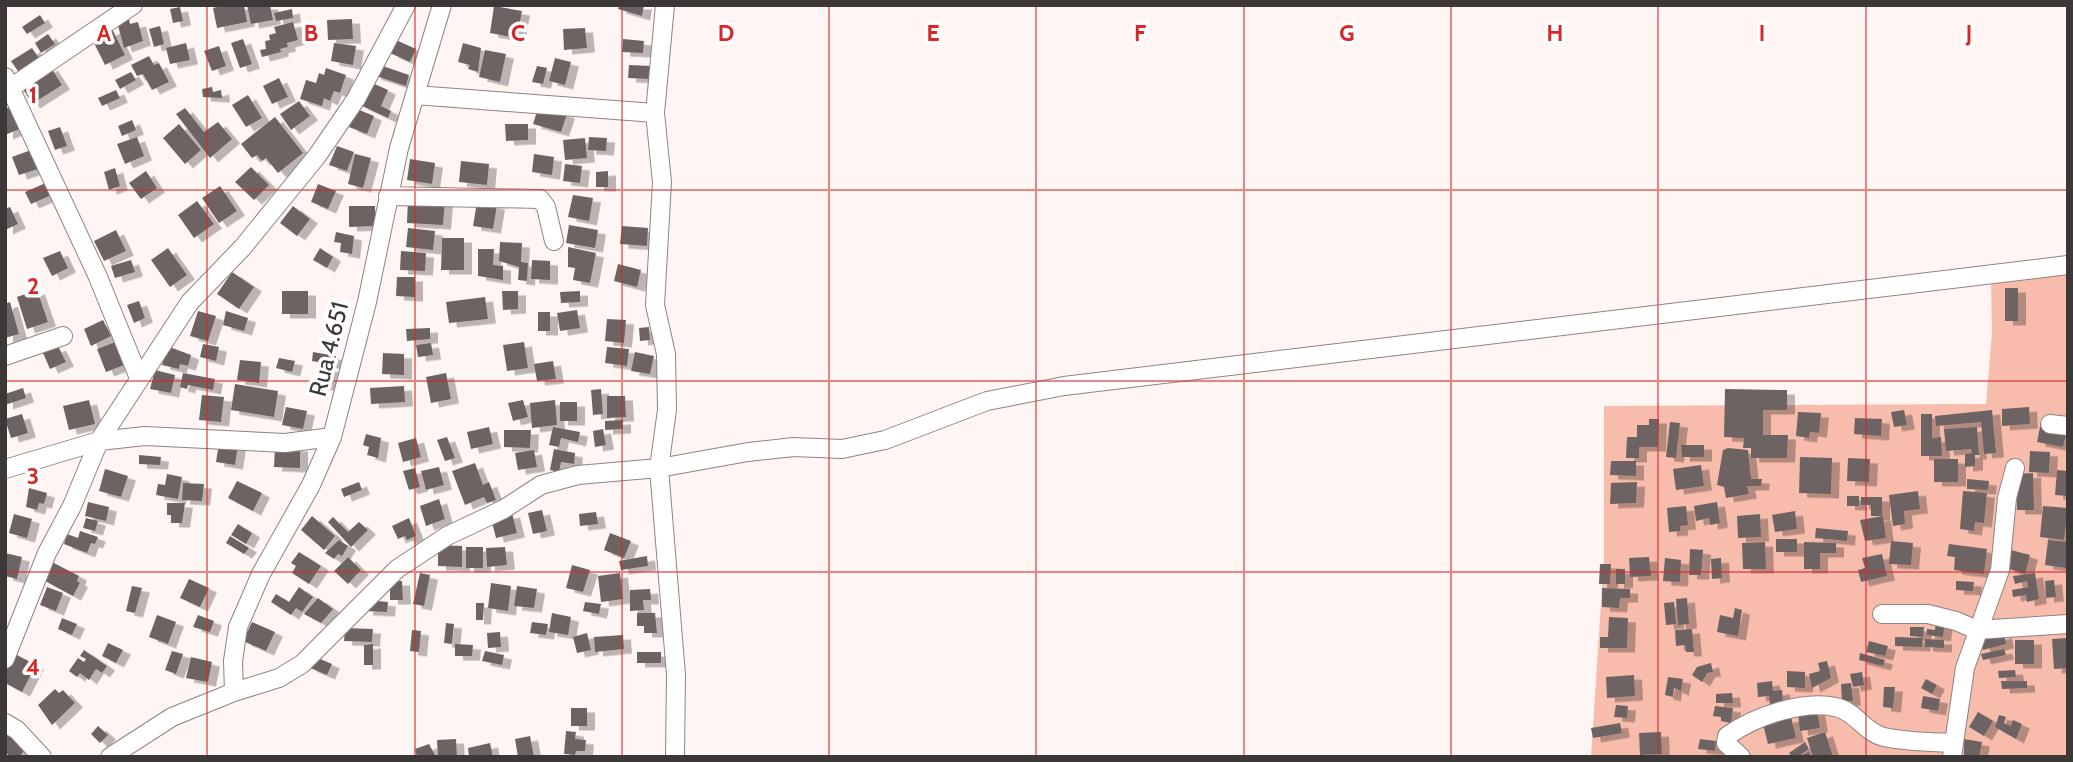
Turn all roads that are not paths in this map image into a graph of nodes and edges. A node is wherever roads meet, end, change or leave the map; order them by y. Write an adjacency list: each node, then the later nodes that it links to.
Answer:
1 (133, 5): 5 (street)
2 (406, 5): 13 (street)
3 (442, 5): 6 (street, Rua 4.651)
4 (665, 5): 7 (street)
5 (7, 83): 13 (street)
6 (415, 95): 7 (street); 8 (street, Rua 4.651)
7 (655, 113): 17 (street)
8 (388, 196): 9 (street); 14 (street, Rua 4.651)
9 (554, 242)
10 (2068, 265): 17 (street)
11 (64, 335): 12 (street)
12 (5, 356)
13 (139, 378): 15 (street)
14 (332, 437): 15 (street); 23 (street, Rua 4.651)
15 (99, 441): 18 (street); 22 (street)
16 (2015, 467): 21 (street)
17 (659, 468): 23 (street); 28 (street)
18 (5, 469)
19 (1882, 614): 21 (street)
20 (2068, 624): 21 (street)
21 (1977, 630): 25 (street)
22 (6, 655)
23 (234, 692): 27 (street)
24 (5, 723): 26 (street)
25 (1953, 750): 29 (street)
26 (42, 757)
27 (110, 757)
28 (675, 757)
29 (1741, 757)

